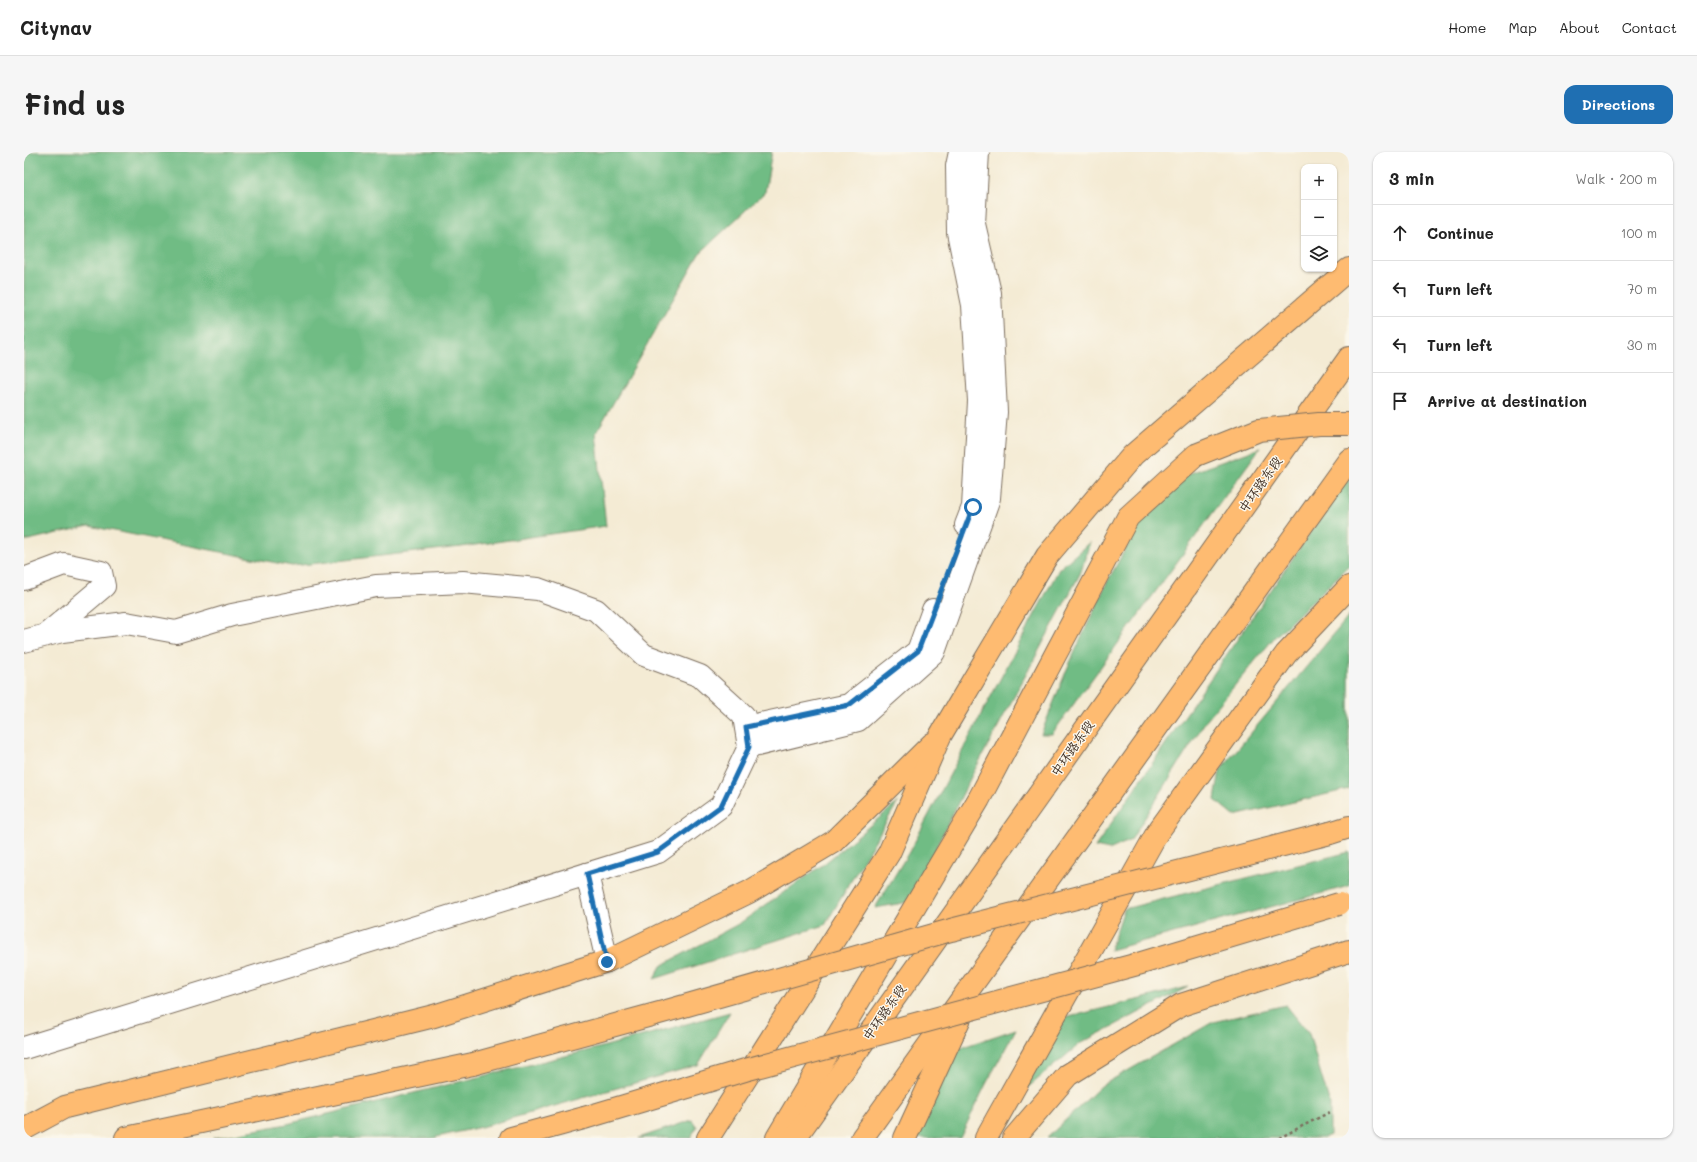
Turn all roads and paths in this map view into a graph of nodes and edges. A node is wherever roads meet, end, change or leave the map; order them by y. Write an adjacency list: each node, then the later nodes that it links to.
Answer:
1 (960, 152): 12 (street)
2 (978, 152): 12 (street)
3 (1349, 269): 11 (highway)
4 (1349, 358): 26 (highway, 中环路东段)
5 (1349, 424): 25 (highway, bridge)
6 (1349, 460): 18 (highway)
7 (24, 580): 9 (street)
8 (1349, 587): 29 (highway)
9 (46, 635): 10 (street); 12 (street)
10 (24, 641)
11 (940, 736): 17 (highway); 24 (highway)
12 (748, 737): 14 (street)
13 (1340, 830): 22 (highway, bridge)
14 (587, 874): 17 (street); 19 (street)
15 (1344, 903): 23 (highway, bridge)
16 (1349, 951): 30 (highway)
17 (607, 962): 21 (highway)
18 (980, 973): 27 (highway); 28 (highway)
19 (24, 1048)
20 (1330, 1112): 31 (path)
21 (24, 1129)
22 (126, 1138)
23 (511, 1138)
24 (708, 1138)
25 (777, 1138)
26 (795, 1138)
27 (862, 1138)
28 (904, 1138)
29 (986, 1138)
30 (1014, 1138)
31 (1279, 1138)

